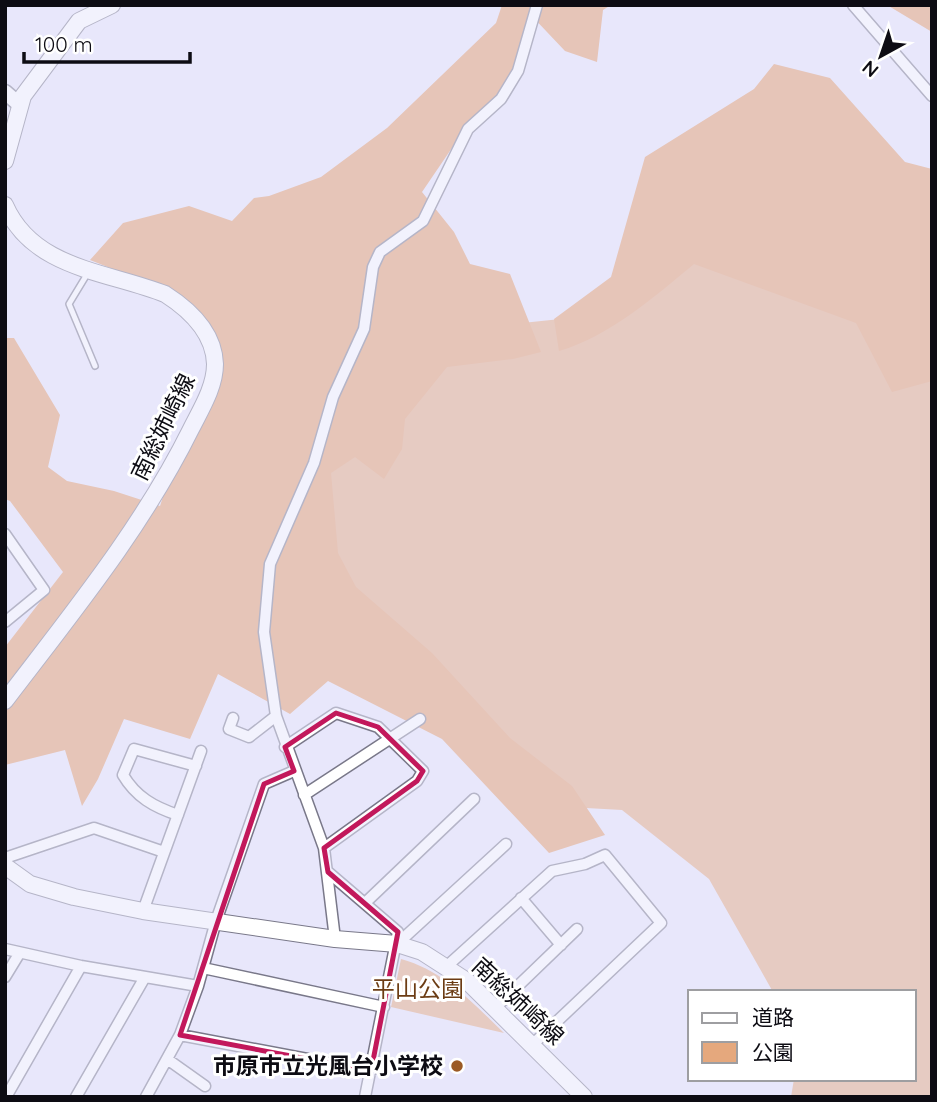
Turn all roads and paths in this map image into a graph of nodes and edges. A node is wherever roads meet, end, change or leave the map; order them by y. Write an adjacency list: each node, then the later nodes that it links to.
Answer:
1 (112, 5): 6 (main road)
2 (537, 5): 14 (street)
3 (853, 5): 5 (street)
4 (5, 92): 6 (street)
5 (932, 96)
6 (20, 104): 7 (main road)
7 (5, 161)
8 (5, 205): 9 (main road, 南総姉崎線)
9 (90, 269): 10 (lane); 13 (main road, 南総姉崎線)
10 (95, 366)
11 (5, 534): 12 (street)
12 (5, 622)
13 (5, 701)
14 (276, 716): 15 (street); 18 (street)
15 (233, 718)
16 (420, 719): 17 (street)
17 (391, 738): 18 (street); 22 (street); 26 (street)
18 (285, 747): 21 (street)
19 (201, 751): 20 (street)
20 (196, 766): 24 (street); 24 (street)
21 (294, 771): 22 (street); 34 (street)
22 (304, 795): 26 (street)
23 (474, 799): 32 (street)
24 (178, 815): 27 (street)
25 (506, 844): 37 (street)
26 (324, 848): 30 (street)
27 (164, 852): 28 (street); 33 (street)
28 (5, 858)
29 (5, 866): 33 (main road, 南総姉崎線)
30 (328, 872): 32 (street); 36 (street)
31 (521, 898): 38 (street); 42 (street); 50 (street)
32 (365, 903): 37 (street)
33 (144, 911): 34 (main road, 南総姉崎線)
34 (216, 921): 36 (main road, 南総姉崎線); 43 (street)
35 (577, 929): 38 (street)
36 (335, 939): 37 (main road, 南総姉崎線)
37 (397, 944): 42 (main road, 南総姉崎線); 47 (street)
38 (561, 944): 48 (street)
39 (5, 949): 40 (street)
40 (19, 954): 41 (street); 45 (street)
41 (81, 966): 44 (street); 54 (street)
42 (446, 967): 48 (main road, 南総姉崎線)
43 (203, 968): 46 (street); 47 (street)
44 (145, 977): 46 (street); 55 (street)
45 (5, 978)
46 (198, 986): 49 (street)
47 (384, 1007): 52 (street)
48 (495, 1009): 50 (main road, 南総姉崎線)
49 (180, 1035): 51 (street); 52 (street)
50 (532, 1045): 58 (main road, 南総姉崎線)
51 (167, 1059): 53 (street); 56 (street)
52 (370, 1071): 57 (street)
53 (205, 1086)
54 (6, 1097)
55 (76, 1097)
56 (146, 1097)
57 (365, 1097)
58 (584, 1097)

